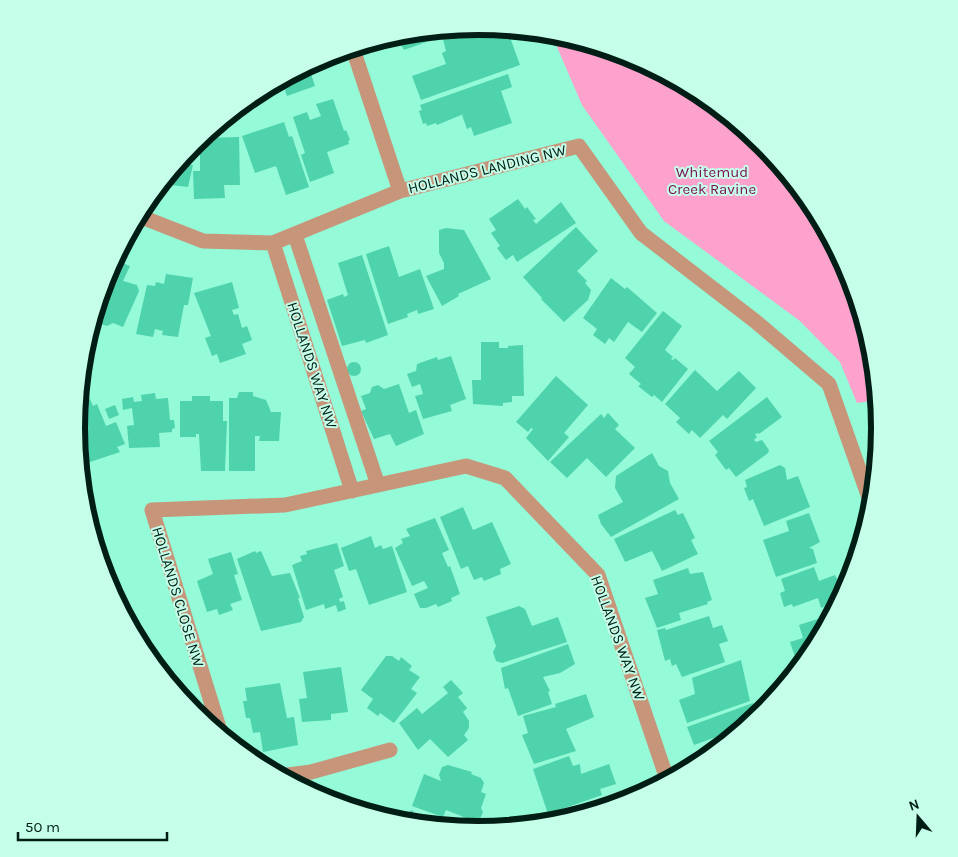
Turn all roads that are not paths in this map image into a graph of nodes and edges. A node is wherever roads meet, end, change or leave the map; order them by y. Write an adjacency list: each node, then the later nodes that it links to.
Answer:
1 (354, 56): 2 (street)
2 (400, 192): 4 (street, HOLLANDS LANDING NW); 8 (street, HOLLANDS LANDING NW)
3 (146, 219): 5 (street, HOLLANDS LANDING NW)
4 (295, 234): 5 (street, HOLLANDS LANDING NW); 6 (street, HOLLANDS WAY NW)
5 (273, 243): 7 (street, HOLLANDS WAY NW)
6 (378, 485): 7 (street, HOLLANDS WAY NW); 12 (street, HOLLANDS WAY NW)
7 (352, 491): 9 (street, HOLLANDS CLOSE NW)
8 (867, 492)
9 (216, 720)
10 (390, 750): 11 (street)
11 (292, 774)
12 (665, 774)

